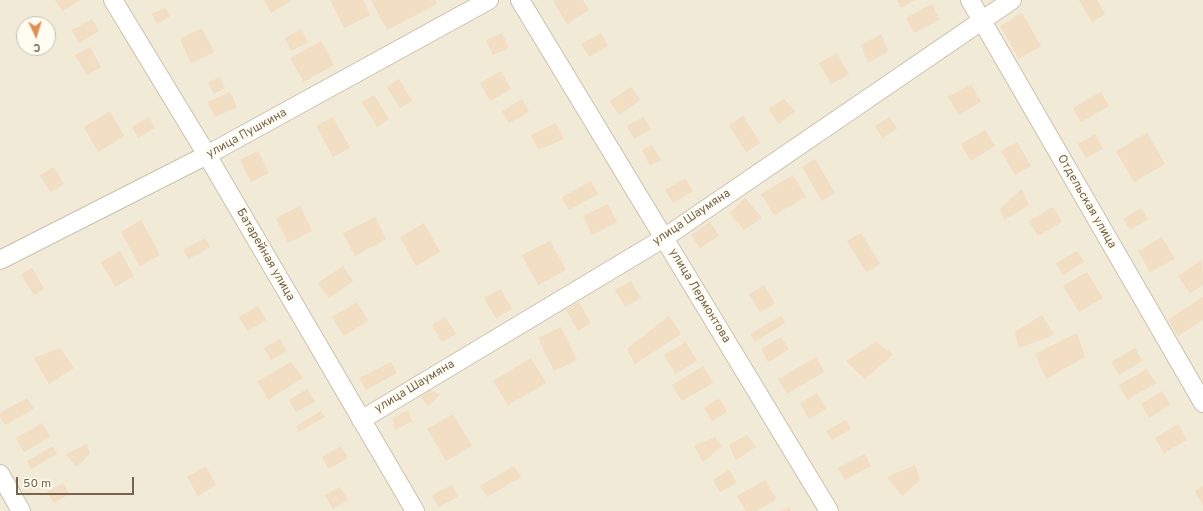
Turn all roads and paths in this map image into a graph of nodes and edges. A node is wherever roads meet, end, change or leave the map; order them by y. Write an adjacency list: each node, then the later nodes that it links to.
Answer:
1 (113, 0): 7 (street, Батарейная улица)
2 (490, 0): 7 (street, улица Пушкина)
3 (520, 0): 8 (street, улица Лермонтова)
4 (970, 0): 6 (street, Отдельская улица)
5 (1012, 0): 6 (street, улица Шаумяна)
6 (981, 20): 8 (street, улица Шаумяна); 10 (street, Отдельская улица)
7 (208, 155): 9 (street, улица Пушкина); 11 (street, Батарейная улица)
8 (664, 238): 11 (street, улица Шаумяна); 15 (street, улица Лермонтова)
9 (0, 260)
10 (1203, 403)
11 (361, 420): 14 (street, Батарейная улица)
12 (0, 474): 13 (street)
13 (22, 511)
14 (415, 511)
15 (828, 511)

